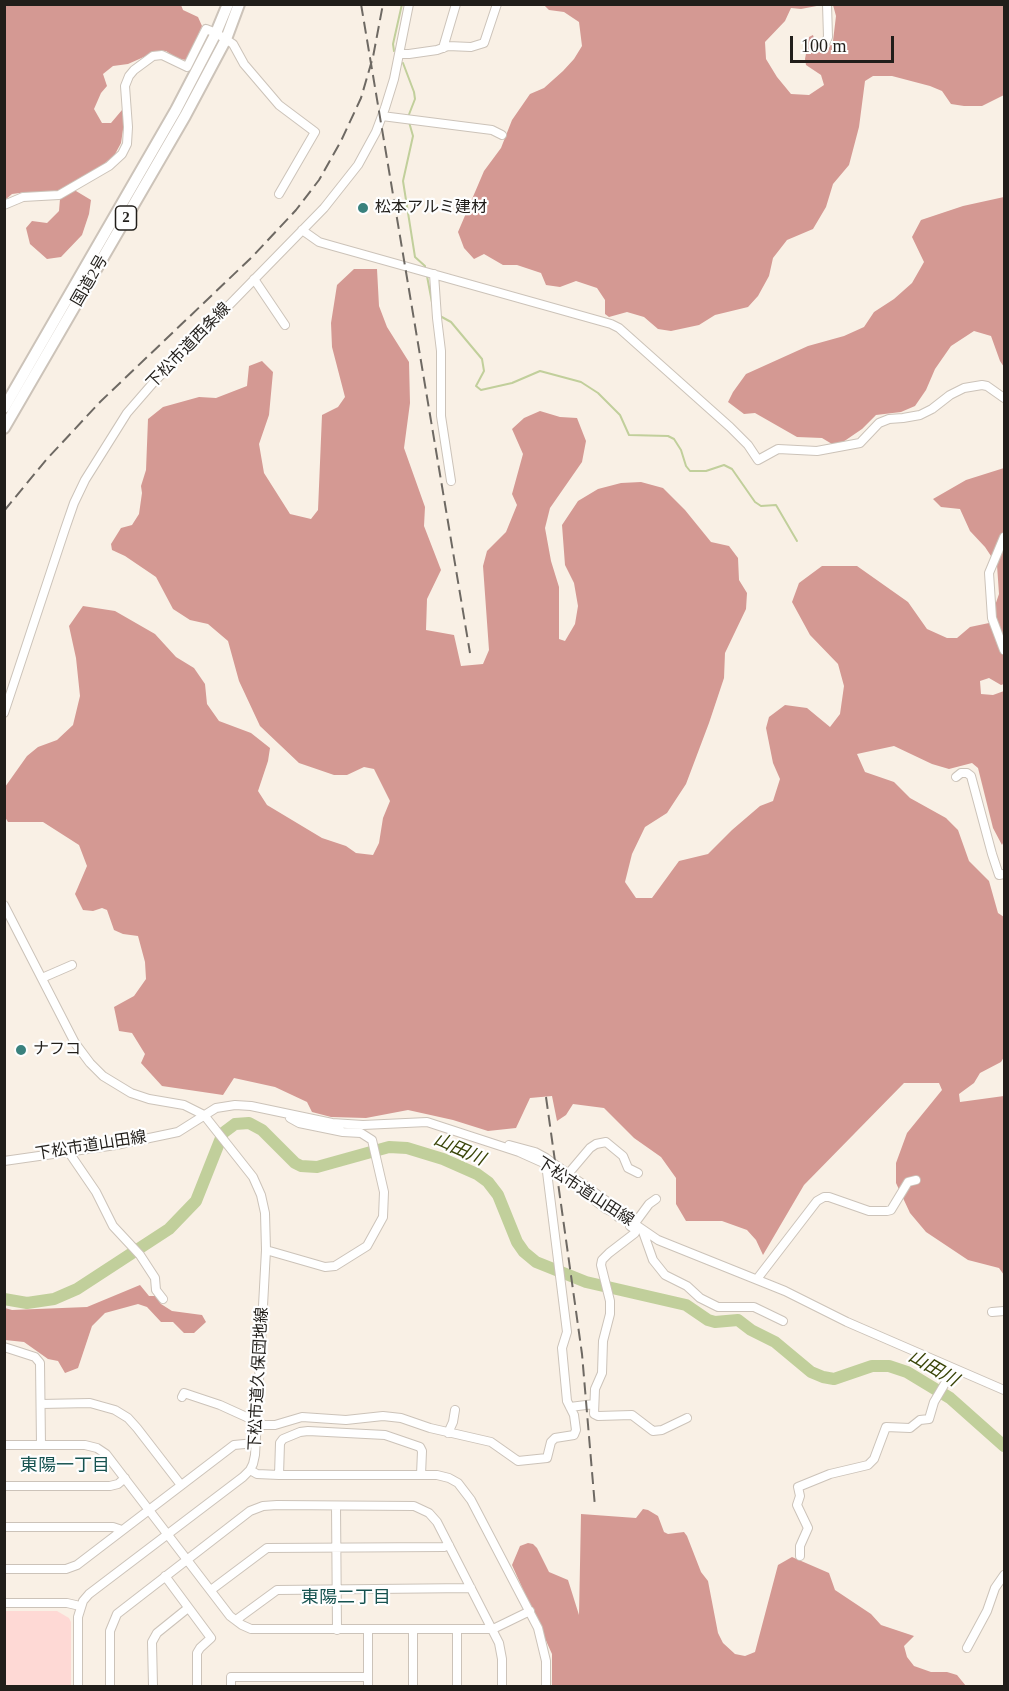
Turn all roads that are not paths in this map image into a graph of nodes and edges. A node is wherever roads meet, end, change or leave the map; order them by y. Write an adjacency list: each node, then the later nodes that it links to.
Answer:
1 (228, 4): 7 (highway, 国道2号 / 2)
2 (239, 4): 7 (highway, 国道2号 / 2)
3 (409, 4): 10 (street, 下松市道西条線)
4 (456, 4): 8 (street)
5 (497, 4): 8 (street)
6 (827, 4): 9 (street)
7 (221, 36): 13 (street); 14 (street); 20 (highway, 国道2号 / 2); 21 (highway, 国道2号 / 2)
8 (443, 48): 10 (street)
9 (823, 48)
10 (399, 54): 11 (street, 下松市道西条線)
11 (382, 116): 12 (street); 15 (street, 下松市道西条線)
12 (502, 135)
13 (279, 194)
14 (4, 205)
15 (302, 231): 16 (street); 17 (street, 下松市道西条線)
16 (434, 274): 19 (street); 22 (street)
17 (254, 279): 18 (street); 25 (street, 下松市道西条線)
18 (285, 325)
19 (1005, 398)
20 (4, 408)
21 (4, 428)
22 (451, 481)
23 (1005, 537): 24 (street)
24 (1005, 650)
25 (5, 708)
26 (956, 777): 27 (street)
27 (1005, 873)
28 (4, 905): 30 (street)
29 (72, 965): 30 (street)
30 (42, 978): 32 (street)
31 (286, 1114): 32 (street, 下松市道山田線); 33 (street, 下松市道山田線); 44 (street)
32 (204, 1115): 34 (street, 下松市道山田線); 44 (street, 下松市道久保団地線)
33 (494, 1144): 36 (street, 下松市道山田線); 37 (street)
34 (68, 1151): 35 (street, 下松市道山田線); 46 (street)
35 (4, 1161)
36 (548, 1165): 41 (street, 下松市道山田線); 56 (street)
37 (568, 1173): 38 (street); 41 (street)
38 (638, 1173)
39 (916, 1180): 45 (street)
40 (656, 1198): 42 (street)
41 (618, 1215): 42 (street, 下松市道山田線); 55 (street)
42 (635, 1223): 43 (street, 下松市道山田線)
43 (642, 1229): 45 (street, 下松市道山田線); 49 (street)
44 (266, 1250): 59 (street, 下松市道久保団地線)
45 (758, 1280): 51 (street, 下松市道山田線)
46 (163, 1299)
47 (1005, 1311): 48 (street)
48 (992, 1312)
49 (783, 1321)
50 (4, 1347): 54 (street)
51 (934, 1360): 52 (street, 下松市道山田線); 77 (street)
52 (1005, 1390)
53 (182, 1397): 59 (street)
54 (41, 1404): 63 (street); 68 (street)
55 (594, 1404): 56 (street); 58 (street)
56 (570, 1407): 60 (street)
57 (455, 1410): 60 (street)
58 (687, 1419)
59 (256, 1423): 60 (street); 61 (street, 下松市道久保団地線)
60 (448, 1433)
61 (255, 1443): 64 (street, 下松市道久保団地線); 68 (street)
62 (4, 1445): 63 (street)
63 (41, 1445): 67 (street)
64 (250, 1470): 65 (street); 74 (street, 下松市道久保団地線)
65 (279, 1475): 66 (street); 66 (street)
66 (421, 1475): 88 (street)
67 (125, 1478): 69 (street); 71 (street)
68 (181, 1485): 71 (street)
69 (4, 1486)
70 (336, 1506): 75 (street); 76 (street); 78 (street)
71 (150, 1510): 73 (street); 74 (street)
72 (4, 1527): 73 (street)
73 (122, 1530): 79 (street)
74 (168, 1534): 78 (street); 86 (street, 下松市道久保団地線)
75 (449, 1545): 76 (street); 82 (street)
76 (336, 1547): 83 (street); 84 (street)
77 (800, 1556)
78 (187, 1558): 81 (street); 84 (street)
79 (4, 1569)
80 (1005, 1575): 95 (street)
81 (165, 1576): 87 (street); 98 (street)
82 (471, 1587): 83 (street); 90 (street)
83 (336, 1588): 89 (street); 91 (street)
84 (211, 1590): 89 (street)
85 (4, 1603): 86 (street)
86 (80, 1606): 97 (street)
87 (188, 1608): 99 (street); 100 (street)
88 (530, 1611): 90 (street); 106 (street)
89 (236, 1620): 91 (street)
90 (493, 1629): 94 (street); 105 (street)
91 (337, 1630): 92 (street)
92 (368, 1630): 93 (street); 96 (street)
93 (413, 1630): 94 (street); 103 (street)
94 (457, 1630): 104 (street)
95 (967, 1648)
96 (368, 1677): 101 (street); 102 (street)
97 (78, 1686)
98 (110, 1686)
99 (153, 1686)
100 (197, 1686)
101 (231, 1686)
102 (368, 1686)
103 (413, 1686)
104 (457, 1686)
105 (502, 1686)
106 (546, 1686)

